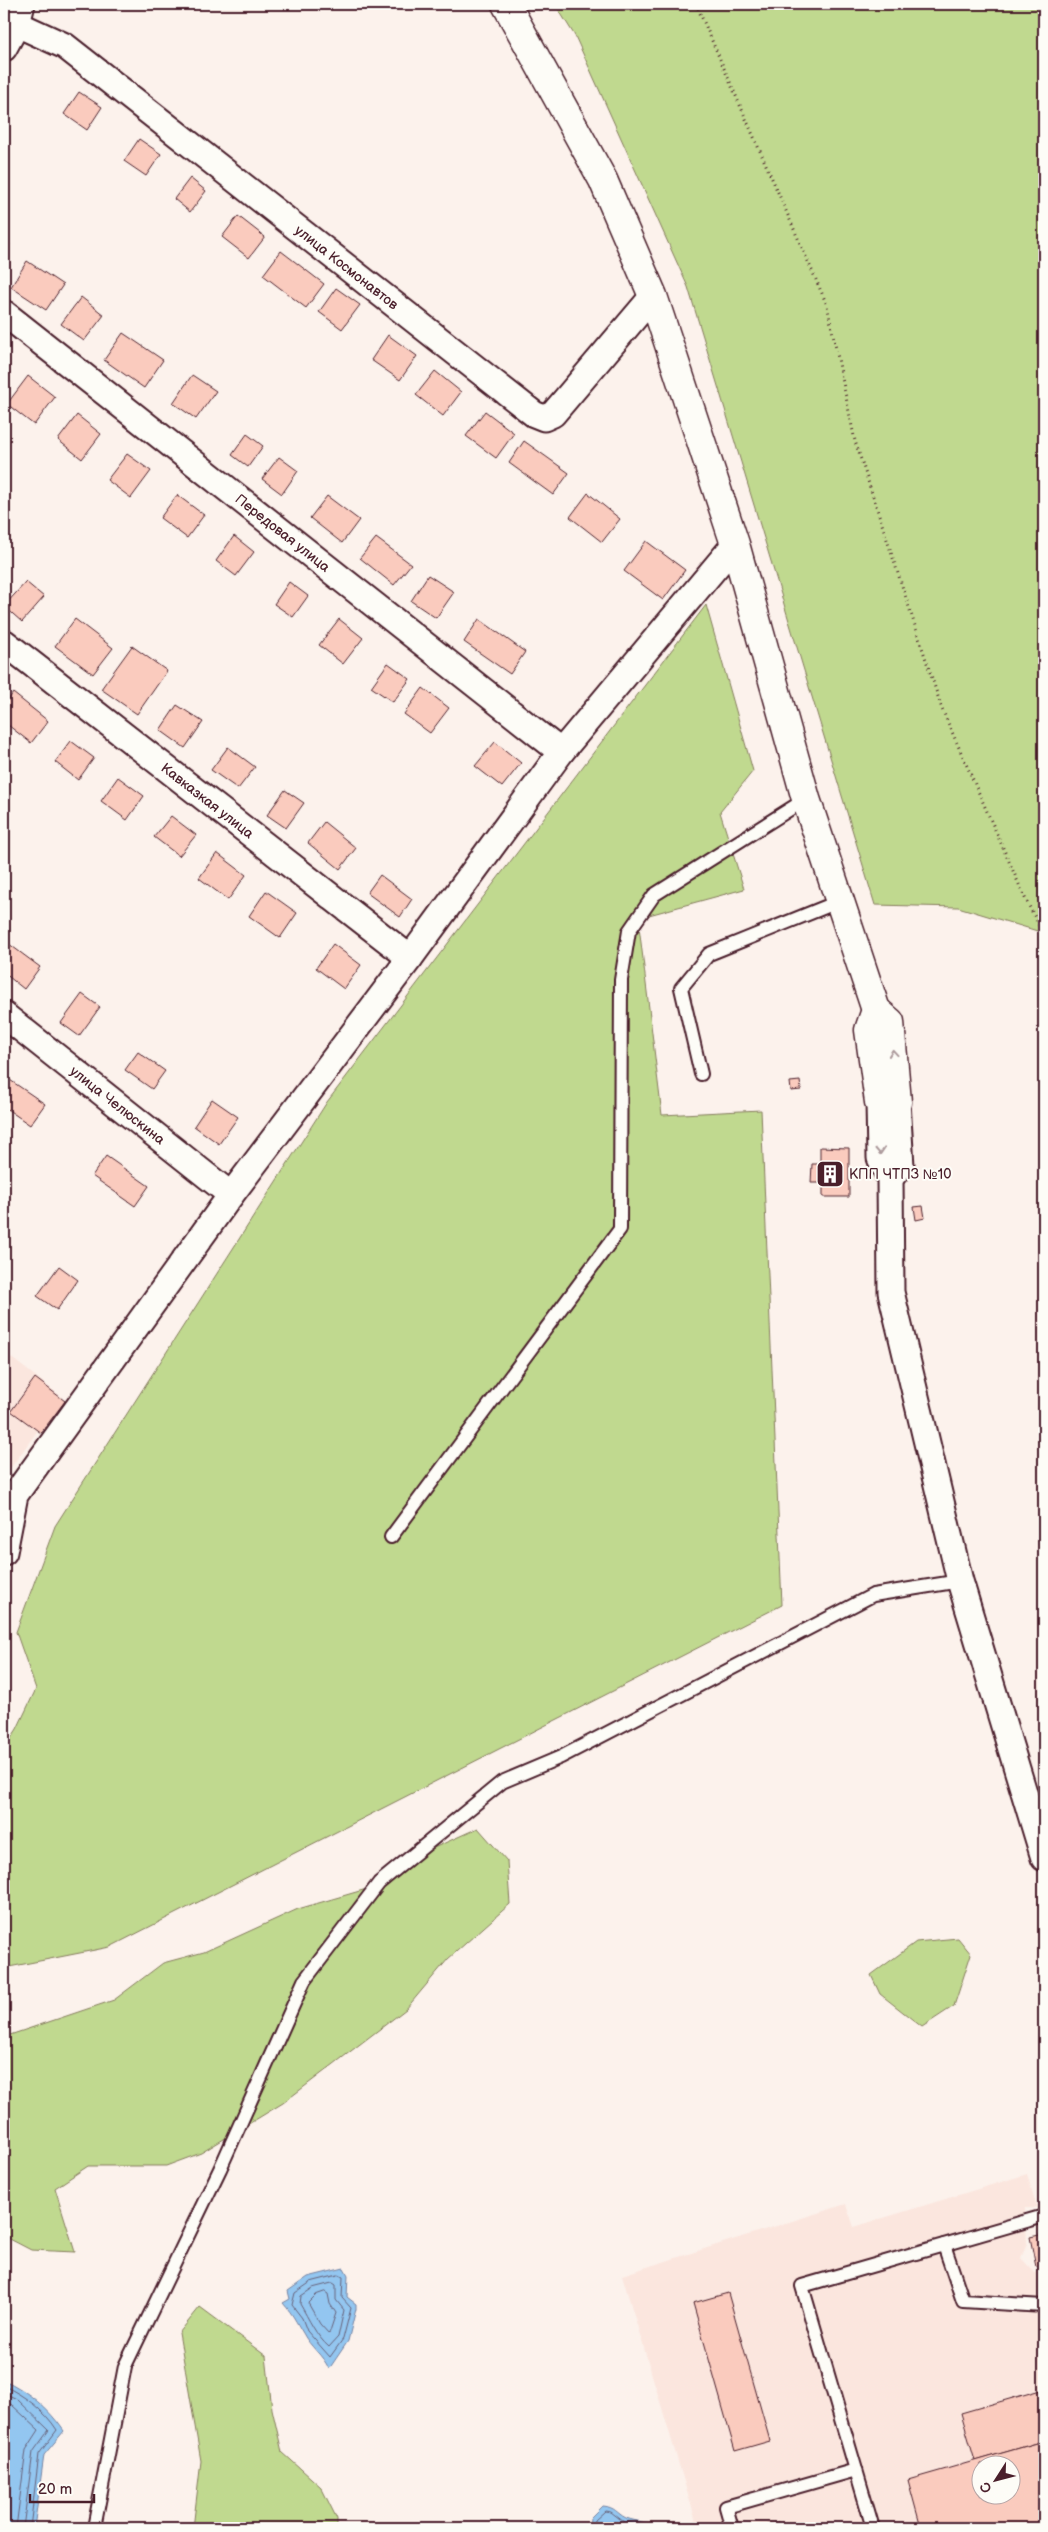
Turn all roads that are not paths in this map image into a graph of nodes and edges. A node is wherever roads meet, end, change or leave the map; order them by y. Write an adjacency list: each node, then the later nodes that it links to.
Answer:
1 (506, 4): 4 (street)
2 (14, 16): 3 (street); 4 (street, улица Космонавтов)
3 (4, 48)
4 (653, 296): 6 (street)
5 (4, 313): 8 (street, Передовая улица)
6 (735, 544): 8 (street); 9 (street)
7 (4, 642): 11 (street, Кавказкая улица)
8 (562, 752): 11 (street)
9 (806, 799): 10 (street); 17 (lane)
10 (840, 901): 13 (lane); 14 (street)
11 (410, 958): 15 (street)
12 (4, 1015): 15 (street, улица Челюскина)
13 (701, 1074)
14 (888, 1102): 19 (street)
15 (231, 1194): 16 (street)
16 (9, 1491): 18 (street)
17 (391, 1537)
18 (4, 1552)
19 (960, 1581): 20 (street); 25 (lane)
20 (1044, 1858)
21 (1044, 2216): 22 (lane)
22 (944, 2245): 23 (lane); 24 (lane)
23 (1044, 2306)
24 (856, 2470): 26 (lane); 27 (lane)
25 (94, 2528)
26 (732, 2528)
27 (873, 2528)

